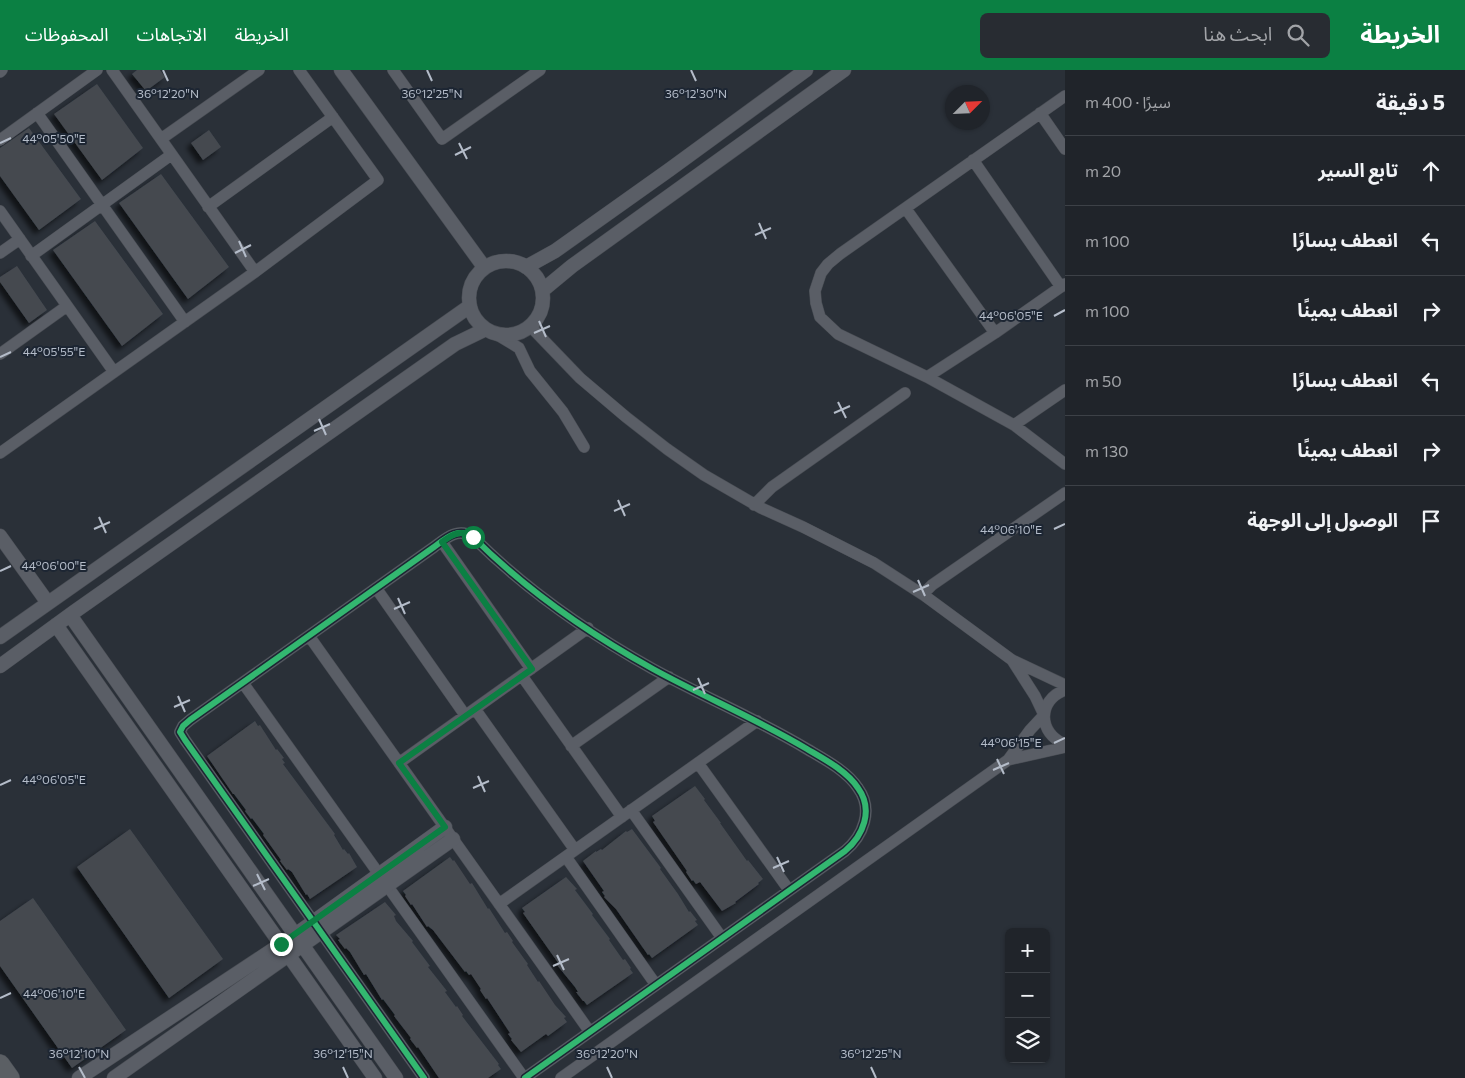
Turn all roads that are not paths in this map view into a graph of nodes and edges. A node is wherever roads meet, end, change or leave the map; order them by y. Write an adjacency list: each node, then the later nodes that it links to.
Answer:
1 (97, 70): 11 (street)
2 (259, 70): 14 (street)
3 (299, 70): 13 (street)
4 (341, 70): 30 (street)
5 (540, 70): 9 (street)
6 (806, 70): 19 (street)
7 (844, 70): 20 (street)
8 (116, 71): 14 (street)
9 (397, 71)
10 (1065, 96): 12 (street)
11 (37, 113): 15 (street); 23 (street)
12 (1040, 113): 16 (street); 18 (street)
13 (333, 117): 24 (street); 32 (street)
14 (160, 139): 17 (street)
15 (0, 140)
16 (1065, 149)
17 (171, 155): 23 (street); 24 (street)
18 (973, 160): 25 (street); 33 (street)
19 (669, 170): 20 (street); 21 (street)
20 (682, 187): 22 (street)
21 (644, 188): 22 (street); 31 (street)
22 (658, 204): 34 (street)
23 (102, 205): 29 (street); 37 (street)
24 (208, 207): 32 (street)
25 (906, 208): 40 (street); 43 (street)
26 (0, 211): 27 (street)
27 (20, 239): 28 (street); 29 (street)
28 (0, 253)
29 (31, 256): 35 (street)
30 (484, 267): 31 (street); 36 (street)
31 (526, 267): 34 (street)
32 (255, 272): 37 (street)
33 (1063, 285): 40 (street)
34 (543, 290): 38 (street)
35 (67, 306): 41 (street); 42 (street)
36 (470, 306): 39 (street); 56 (street)
37 (185, 322): 42 (street)
38 (530, 326): 39 (street); 51 (street)
39 (491, 332): 47 (street); 57 (street)
40 (995, 333): 43 (street)
41 (0, 354)
42 (114, 372): 48 (street)
43 (927, 377): 46 (street)
44 (1065, 390): 46 (street)
45 (906, 393): 51 (street)
46 (1014, 425): 49 (street)
47 (584, 447)
48 (0, 453)
49 (1065, 464)
50 (1065, 493): 55 (street)
51 (754, 505): 55 (street)
52 (0, 536): 56 (street)
53 (442, 542): 54 (street); 59 (street); 64 (street)
54 (376, 588): 60 (street); 70 (street)
55 (923, 594): 62 (street)
56 (48, 603): 57 (street); 58 (street); 61 (street)
57 (72, 613): 58 (street); 89 (street)
58 (53, 628): 63 (street); 90 (street)
59 (588, 628): 64 (street); 66 (street)
60 (309, 636): 67 (street); 76 (street)
61 (0, 637)
62 (1012, 660): 68 (street); 71 (street)
63 (0, 666)
64 (532, 669): 65 (street)
65 (522, 676): 70 (street); 73 (street)
66 (669, 677): 72 (street); 73 (street)
67 (243, 682): 83 (street); 87 (street)
68 (1065, 685)
69 (1065, 690): 71 (street)
70 (470, 712): 76 (street); 82 (street)
71 (1044, 715): 74 (street); 75 (street)
72 (757, 721): 77 (street); 85 (street)
73 (571, 746): 79 (street)
74 (1065, 746): 75 (street)
75 (1008, 760): 101 (street)
76 (399, 763): 80 (street)
77 (698, 763): 78 (street); 85 (street)
78 (631, 810): 79 (street); 88 (street)
79 (622, 817): 82 (street)
80 (445, 827): 81 (street); 83 (street)
81 (453, 839): 84 (street); 86 (street)
82 (570, 853): 86 (street); 91 (street)
83 (379, 874): 84 (street); 87 (street)
84 (387, 886): 87 (street); 100 (street)
85 (789, 890): 88 (street)
86 (499, 904): 92 (street)
87 (317, 926): 89 (street); 99 (street)
88 (722, 938): 91 (street)
89 (299, 940): 90 (street); 98 (street)
90 (285, 950): 95 (street); 96 (street); 97 (street)
91 (656, 985): 92 (street)
92 (590, 1032): 100 (street)
93 (0, 1064): 94 (highway)
94 (10, 1078)
95 (79, 1078)
96 (114, 1078)
97 (376, 1078)
98 (396, 1078)
99 (424, 1078)
100 (524, 1078)
101 (561, 1078)

